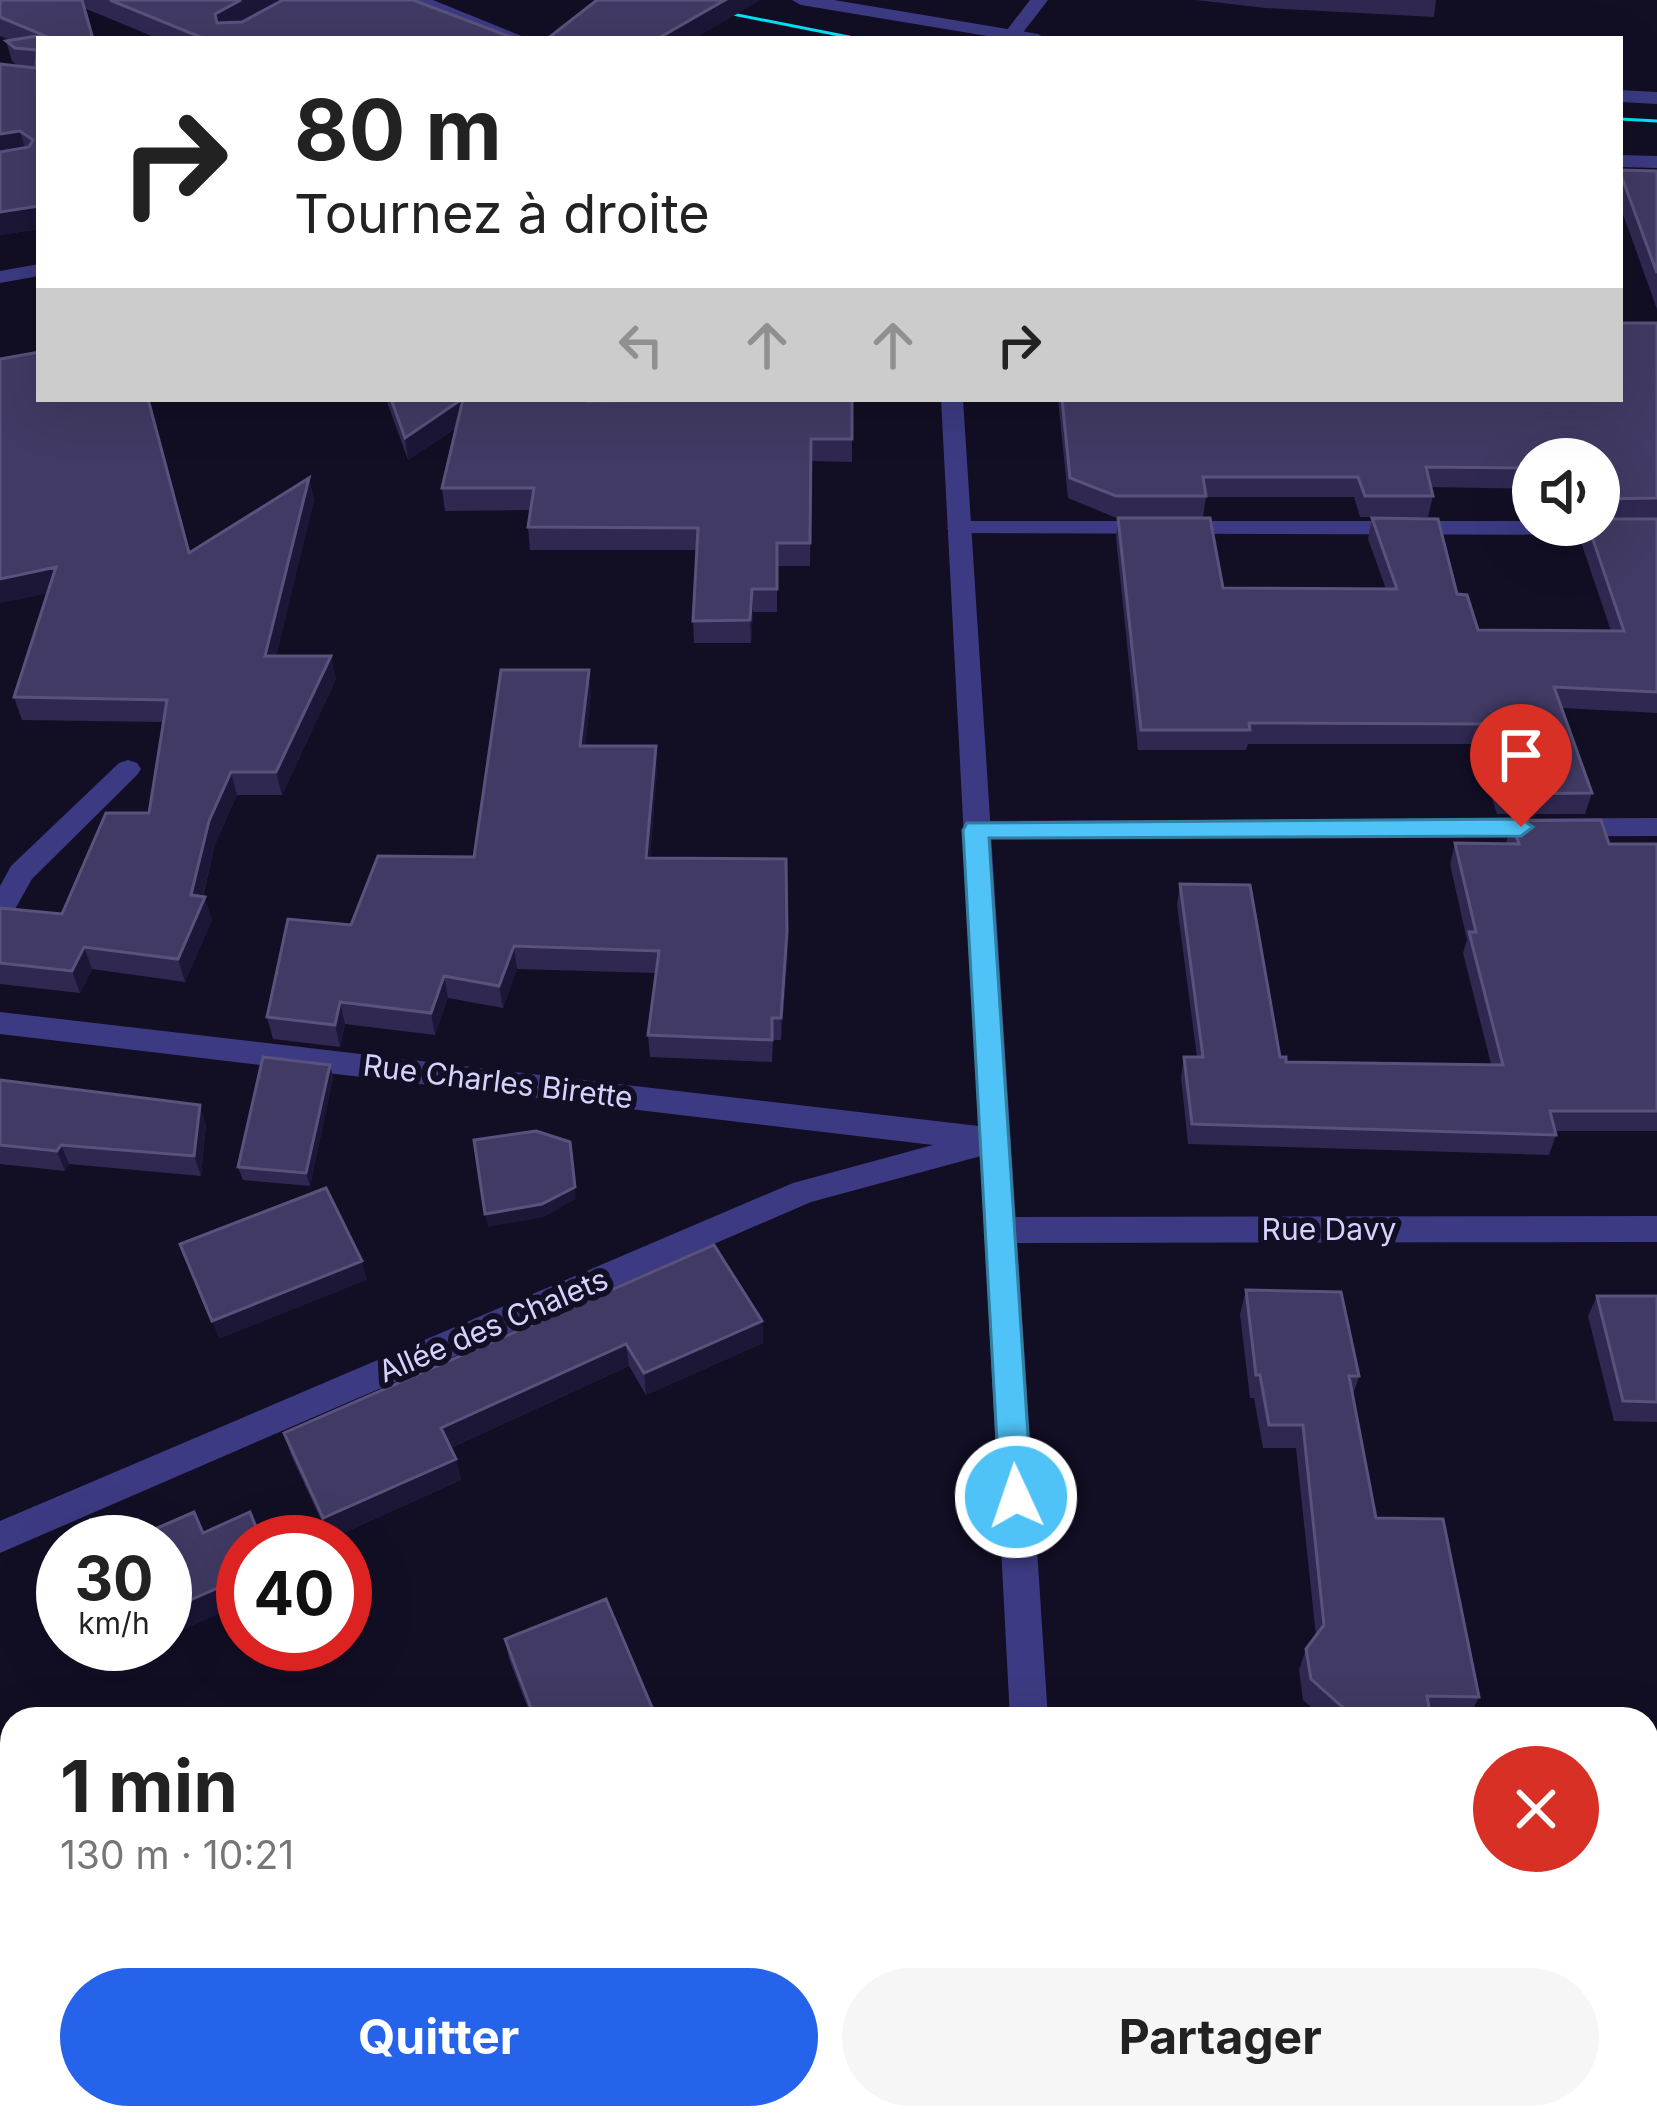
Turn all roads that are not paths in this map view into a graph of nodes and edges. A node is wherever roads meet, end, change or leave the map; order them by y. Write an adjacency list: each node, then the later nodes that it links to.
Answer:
1 (417, 0): 4 (street)
2 (801, 0): 5 (street)
3 (1039, 0): 6 (street)
4 (512, 36)
5 (1004, 36)
6 (1011, 36)
7 (1623, 96): 8 (street)
8 (1657, 98)
9 (1623, 161): 10 (street)
10 (1657, 162)
11 (36, 271): 12 (street)
12 (0, 277)
13 (952, 402): 14 (street)
14 (959, 528): 15 (street); 18 (street)
15 (1657, 528)
16 (128, 769): 19 (street)
17 (1657, 827): 18 (street)
18 (976, 830): 21 (street)
19 (0, 911)
20 (0, 1023): 21 (street, Rue Charles Birette)
21 (996, 1140): 23 (street); 24 (street, Allée des Chalets)
22 (1657, 1229): 23 (street, Rue Davy)
23 (1000, 1230): 25 (street)
24 (0, 1537)
25 (1029, 1707)

